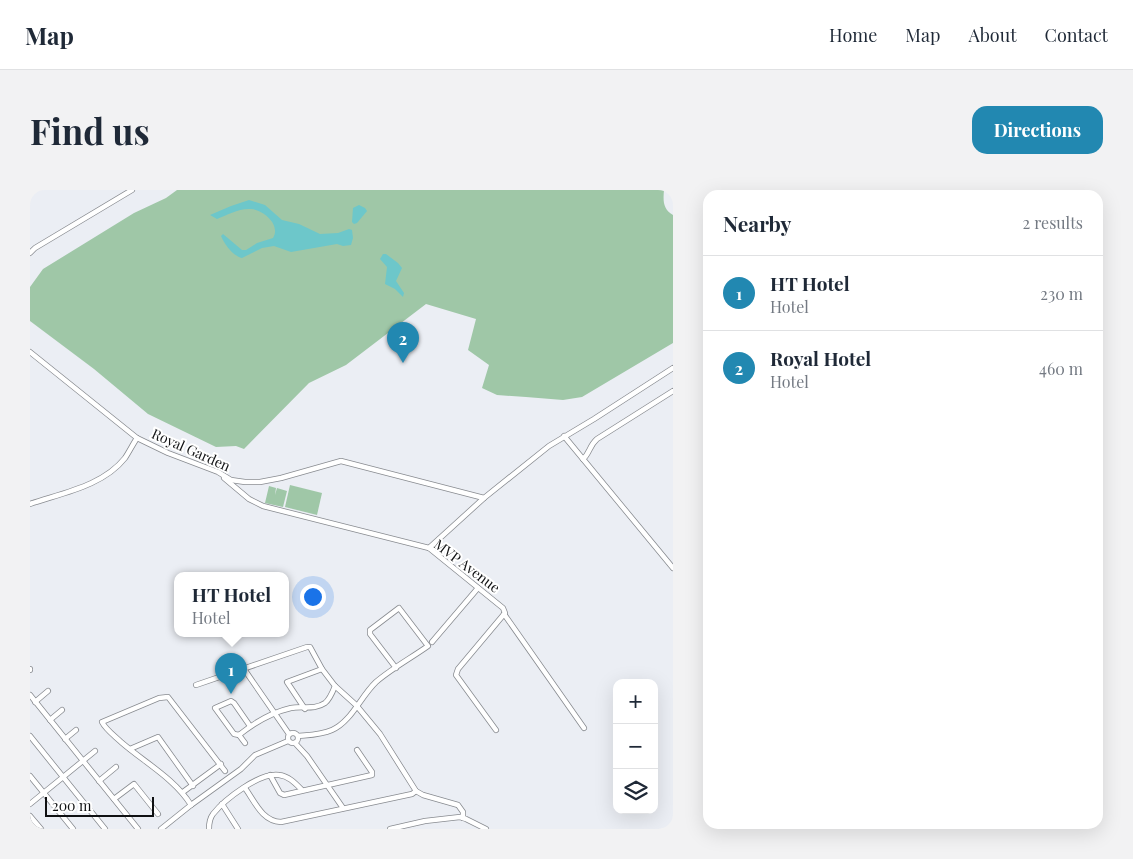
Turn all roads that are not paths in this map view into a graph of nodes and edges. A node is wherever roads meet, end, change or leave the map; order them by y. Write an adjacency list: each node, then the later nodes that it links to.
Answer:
1 (132, 190): 2 (street)
2 (30, 253)
3 (30, 352): 7 (street, Royal Garden)
4 (673, 368): 6 (street)
5 (673, 391): 8 (street)
6 (564, 436): 8 (street); 10 (street)
7 (137, 438): 9 (street, Royal Garden); 11 (street)
8 (582, 459): 13 (street)
9 (218, 472): 10 (street, Royal Garden); 12 (street, MVP Avenue)
10 (484, 498): 12 (street)
11 (30, 504)
12 (429, 548): 14 (street, MVP Avenue)
13 (673, 568)
14 (478, 588): 15 (street, MVP Avenue); 16 (street)
15 (504, 614): 31 (street, MVP Avenue); 33 (street)
16 (432, 642)
17 (396, 668): 17 (street); 25 (street)
18 (322, 669): 19 (street); 21 (street); 26 (street)
19 (244, 670): 20 (street); 28 (street)
20 (196, 685)
21 (335, 686): 25 (street); 26 (street)
22 (48, 691): 24 (street)
23 (30, 695): 24 (street)
24 (35, 702): 29 (street)
25 (356, 705): 37 (street); 57 (street)
26 (305, 709): 28 (street)
27 (62, 710): 29 (street)
28 (276, 714): 30 (street); 34 (street)
29 (50, 720): 38 (street)
30 (250, 726): 35 (street); 35 (street)
31 (584, 728)
32 (76, 730): 38 (street)
33 (496, 730)
34 (289, 734): 37 (street); 39 (street)
35 (240, 735): 40 (street)
36 (30, 736): 51 (street)
37 (298, 736): 41 (street)
38 (65, 739): 45 (street)
39 (288, 741): 41 (street); 63 (street)
40 (245, 743)
41 (295, 743): 53 (street)
42 (130, 749): 46 (street); 54 (street); 58 (street)
43 (95, 750): 45 (street)
44 (357, 750): 53 (street)
45 (83, 761): 51 (street); 52 (street)
46 (221, 764): 48 (street); 54 (street)
47 (116, 767): 52 (street)
48 (225, 771)
49 (270, 775): 55 (street); 56 (street); 56 (street)
50 (30, 776): 59 (street)
51 (63, 777): 59 (street); 71 (street)
52 (99, 781): 60 (street)
53 (327, 785): 56 (street); 64 (street)
54 (193, 786): 58 (street)
55 (245, 788): 62 (street); 64 (street)
56 (302, 790)
57 (416, 791): 64 (street); 67 (street)
58 (184, 792): 63 (street)
59 (44, 793): 61 (street); 70 (street)
60 (114, 799): 65 (street); 72 (street)
61 (30, 804)
62 (222, 804): 74 (street); 75 (street)
63 (191, 805): 73 (street)
64 (343, 808)
65 (158, 814)
66 (30, 816): 69 (street)
67 (463, 818): 68 (street); 78 (street)
68 (432, 821): 76 (street); 77 (street)
69 (41, 829)
70 (73, 829)
71 (105, 829)
72 (138, 829)
73 (161, 829)
74 (209, 829)
75 (238, 829)
76 (390, 829)
77 (433, 829)
78 (486, 829)

